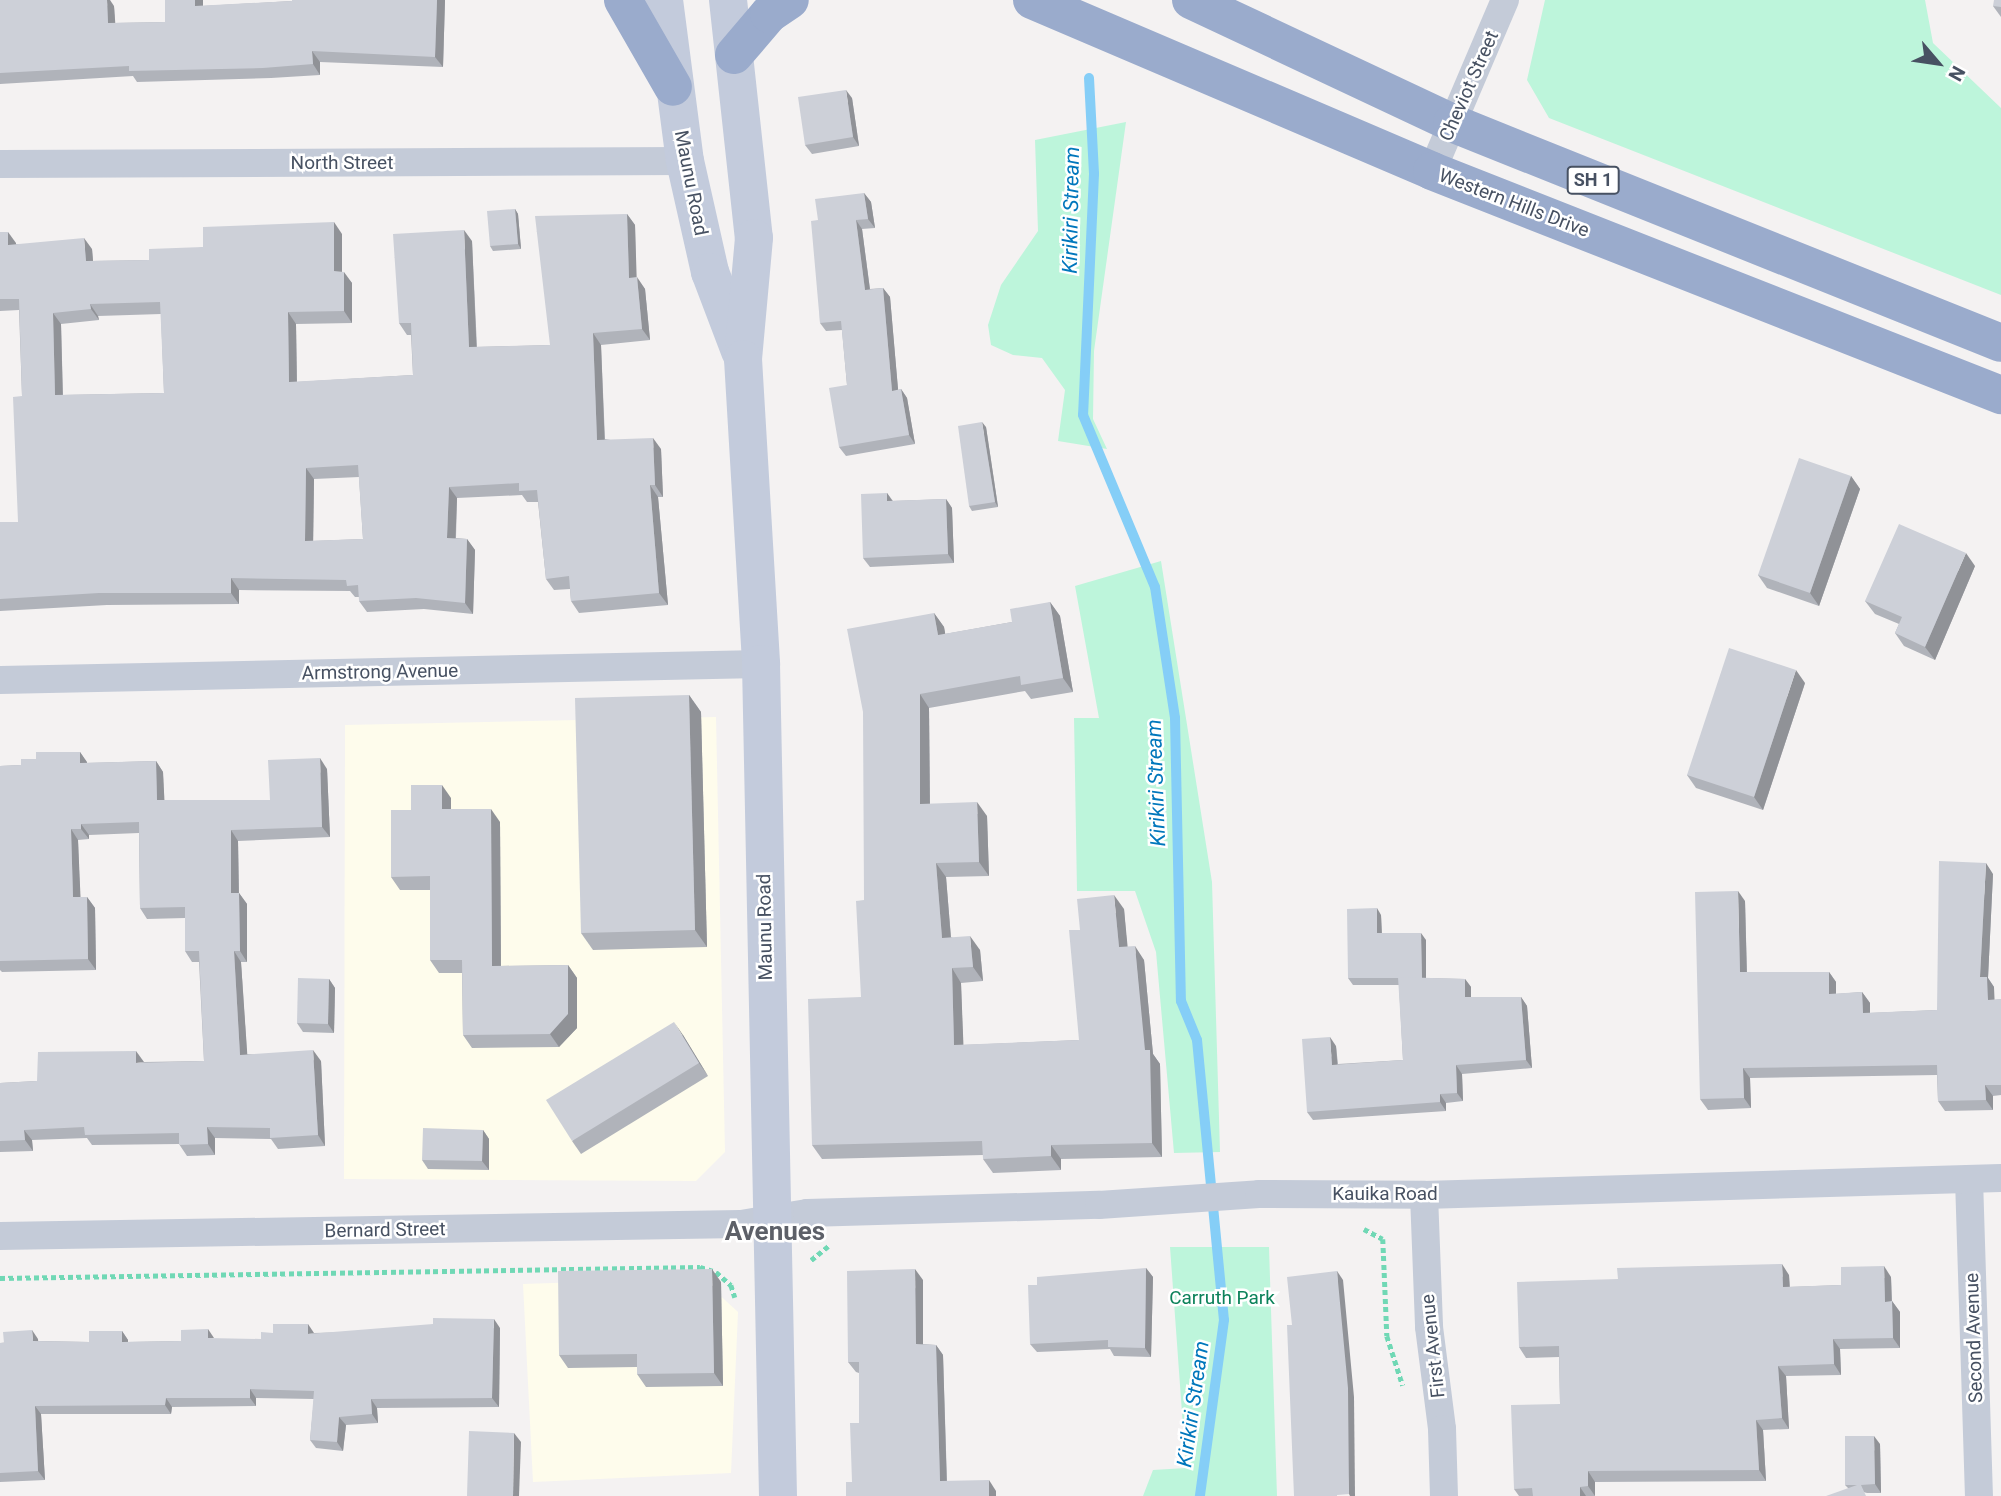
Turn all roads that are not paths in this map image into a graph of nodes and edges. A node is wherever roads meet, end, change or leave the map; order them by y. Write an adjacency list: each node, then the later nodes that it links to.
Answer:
1 (623, 0): 9 (highway)
2 (664, 0): 9 (main road, Maunu Road)
3 (728, 0): 8 (main road, Maunu Road)
4 (790, 0): 8 (highway)
5 (1032, 0): 13 (highway, Western Hills Drive / SH 1)
6 (1191, 0): 10 (highway, SH 1)
7 (1505, 0): 10 (street, Cheviot Street)
8 (734, 55): 16 (main road, Maunu Road)
9 (673, 87): 11 (main road, Maunu Road)
10 (1452, 123): 13 (street, Cheviot Street); 14 (highway, SH 1)
11 (685, 161): 12 (street, North Street); 16 (main road, Maunu Road)
12 (0, 164)
13 (1432, 171): 17 (highway, Western Hills Drive / SH 1)
14 (1939, 319): 15 (highway, SH 1); 17 (highway)
15 (2001, 344)
16 (743, 359): 19 (main road, Maunu Road)
17 (1920, 362): 18 (highway, Western Hills Drive / SH 1)
18 (2001, 395)
19 (761, 664): 20 (street, Armstrong Avenue); 24 (main road, Maunu Road)
20 (0, 680)
21 (2001, 1178): 22 (street, Kauika Road)
22 (1969, 1179): 23 (street, Kauika Road); 28 (street, Second Avenue)
23 (1424, 1195): 24 (street, Kauika Road); 27 (street, First Avenue)
24 (770, 1219): 25 (street, Bernard Street); 26 (main road, Maunu Road)
25 (0, 1236)
26 (778, 1496)
27 (1444, 1496)
28 (1979, 1496)

